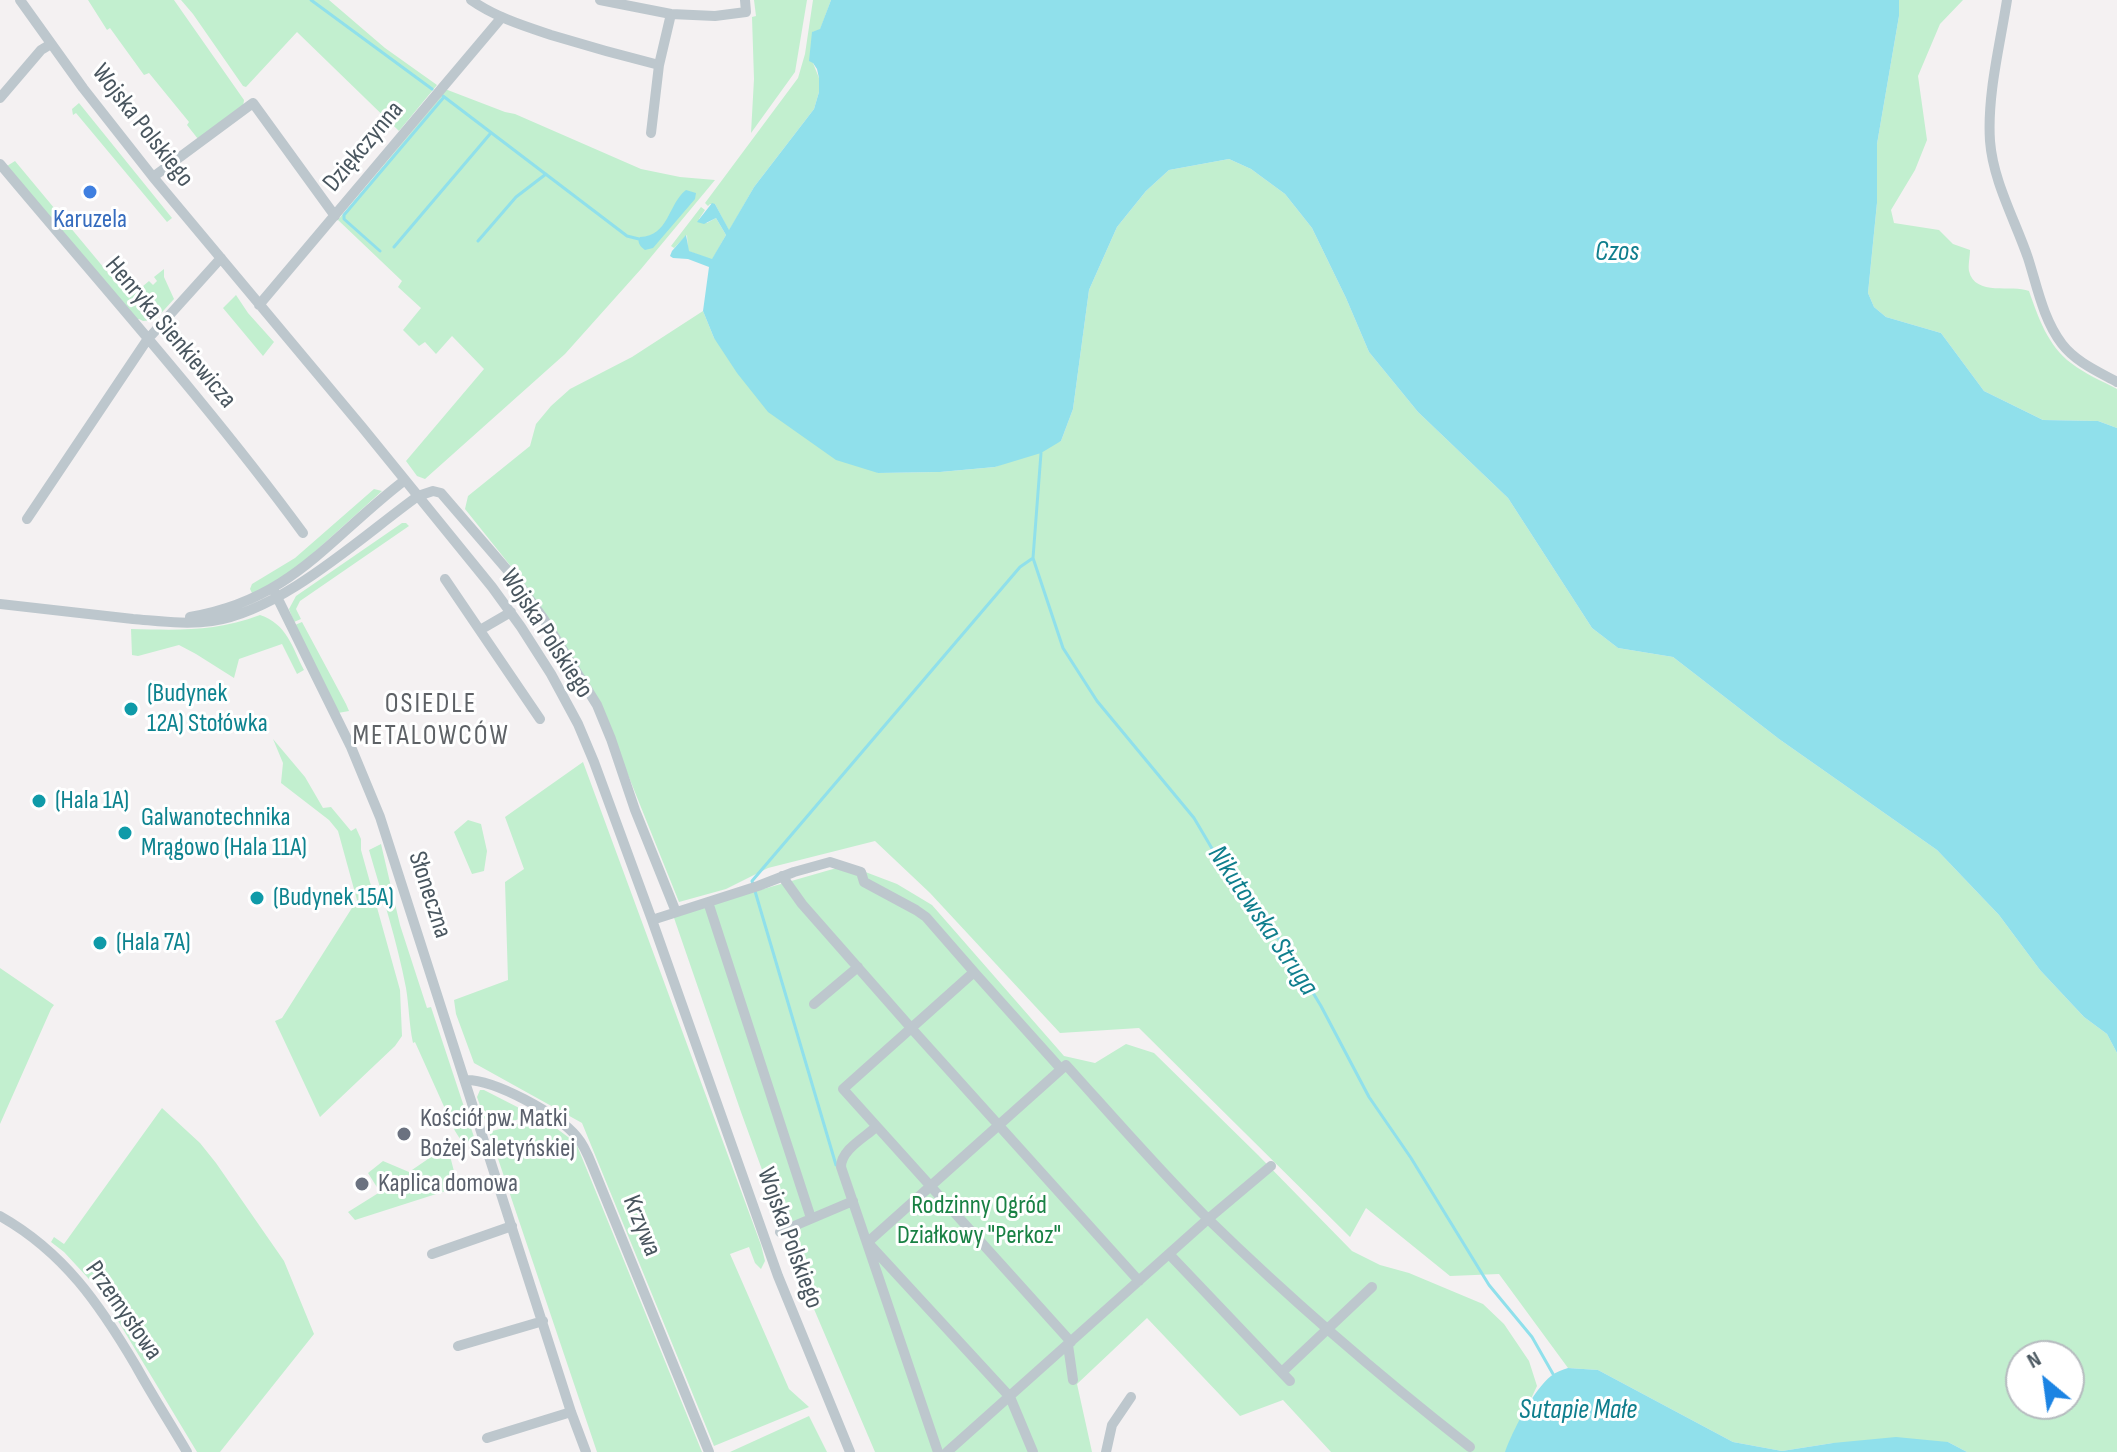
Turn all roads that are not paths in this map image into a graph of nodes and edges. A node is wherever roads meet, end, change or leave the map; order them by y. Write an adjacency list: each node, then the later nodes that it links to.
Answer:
1 (20, 0): 8 (street, Wojska Polskiego)
2 (471, 0): 7 (street)
3 (600, 0): 6 (street)
4 (2007, 0): 18 (street)
5 (745, 6): 6 (street)
6 (671, 14): 9 (street)
7 (502, 17): 9 (street); 14 (street, Dziękczynna)
8 (51, 44): 10 (street); 13 (street, Wojska Polskiego)
9 (659, 65): 11 (street)
10 (0, 98)
11 (651, 133)
12 (0, 164): 17 (street, Henryka Sienkiewicza)
13 (153, 177): 14 (street); 15 (street, Wojska Polskiego)
14 (335, 216): 16 (street, Dziękczynna)
15 (221, 258): 16 (street, Wojska Polskiego); 17 (street)
16 (259, 305): 19 (street, Wojska Polskiego)
17 (147, 340): 21 (street); 22 (street, Henryka Sienkiewicza)
18 (2117, 382)
19 (405, 480): 20 (street, Wojska Polskiego); 24 (street)
20 (418, 496): 24 (street); 26 (street, Wojska Polskiego); 31 (street)
21 (27, 519)
22 (303, 533)
23 (445, 579): 27 (street)
24 (275, 594): 25 (street); 38 (street, Słoneczna)
25 (0, 604)
26 (511, 612): 27 (street); 32 (street, Wojska Polskiego)
27 (480, 630): 28 (street)
28 (540, 719)
29 (782, 876): 30 (street); 33 (street); 34 (street)
30 (708, 902): 31 (street); 45 (street)
31 (676, 912): 32 (street)
32 (652, 920): 67 (street, Wojska Polskiego)
33 (858, 967): 35 (street); 36 (street)
34 (974, 972): 36 (street); 37 (street)
35 (814, 1004)
36 (912, 1029): 39 (street); 40 (street)
37 (1061, 1069): 39 (street); 46 (street)
38 (465, 1080): 47 (street, Słoneczna); 66 (street, Krzywa)
39 (998, 1125): 42 (street); 52 (street)
40 (876, 1127): 42 (street); 43 (street)
41 (1271, 1166): 46 (street)
42 (931, 1186): 49 (street); 56 (street)
43 (853, 1201): 45 (street); 49 (street)
44 (0, 1216): 64 (street, Przemysłowa)
45 (811, 1218): 48 (street)
46 (1208, 1219): 51 (street); 55 (street)
47 (512, 1226): 50 (street); 54 (street, Słoneczna)
48 (780, 1232)
49 (868, 1242): 59 (street); 68 (street)
50 (432, 1254)
51 (1169, 1254): 52 (street); 55 (street)
52 (1139, 1281): 56 (street)
53 (1372, 1287): 55 (street)
54 (543, 1321): 57 (street); 61 (street, Słoneczna)
55 (1327, 1328): 63 (street)
56 (1069, 1344): 58 (street); 59 (street)
57 (458, 1346)
58 (1073, 1380)
59 (1010, 1397): 69 (street); 70 (street)
60 (1131, 1397): 71 (street)
61 (571, 1412): 62 (street); 65 (street, Słoneczna)
62 (487, 1438)
63 (1470, 1447)
64 (187, 1452)
65 (586, 1452)
66 (709, 1452)
67 (850, 1452)
68 (938, 1452)
69 (947, 1452)
70 (1033, 1452)
71 (1106, 1452)

